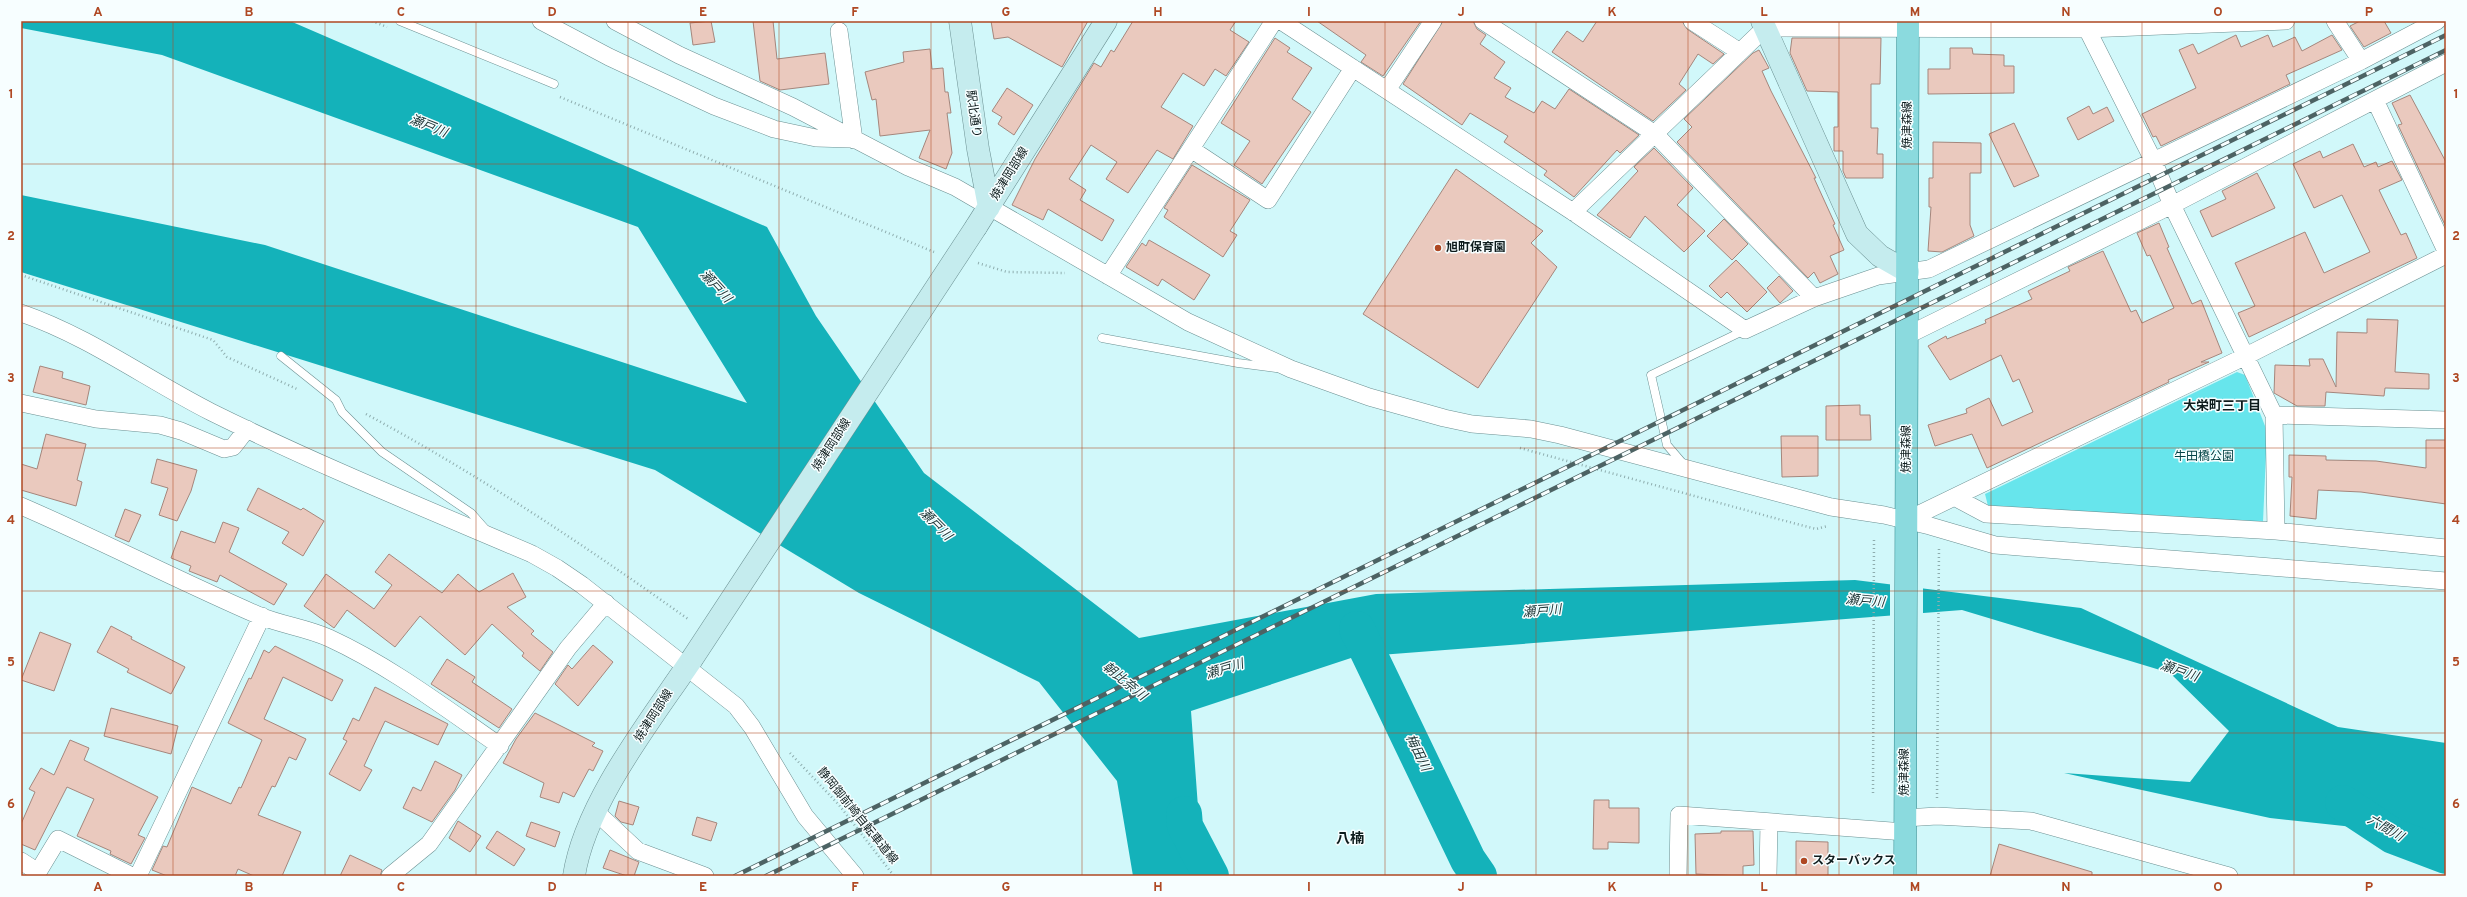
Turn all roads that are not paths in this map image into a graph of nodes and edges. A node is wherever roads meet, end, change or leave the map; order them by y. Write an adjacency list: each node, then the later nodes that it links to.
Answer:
1 (400, 21): 22 (lane)
2 (541, 21): 26 (street)
3 (616, 21): 26 (street)
4 (960, 21): 30 (main road, 駅北通り)
5 (1106, 21): 30 (main road, 焼津岡部線)
6 (1274, 21): 27 (street)
7 (1280, 21): 21 (street)
8 (1433, 21): 23 (street)
9 (1483, 21): 25 (street)
10 (1692, 21): 18 (street)
11 (2286, 21): 16 (street)
12 (2335, 21): 19 (street)
13 (2437, 21): 19 (street)
14 (1764, 24): 15 (street); 18 (street); 34 (main road)
15 (1908, 25): 16 (street); 34 (main road, 焼津森線)
16 (2087, 25): 28 (street)
17 (839, 31): 26 (street)
18 (1740, 52): 25 (street)
19 (2361, 61): 28 (street)
20 (2446, 63): 24 (street)
21 (1353, 68): 23 (street); 27 (street)
22 (554, 84)
23 (1387, 90): 31 (street)
24 (2375, 100): 29 (street); 32 (street)
25 (1655, 134): 31 (street); 36 (street)
26 (854, 140): 30 (street)
27 (1191, 149): 35 (street)
28 (2153, 160): 29 (street); 34 (street)
29 (2172, 205): 39 (street); 42 (street)
30 (989, 207): 35 (street); 58 (main road, 焼津岡部線, bridge)
31 (1573, 212): 38 (street)
32 (2446, 251)
33 (2446, 255): 42 (street)
34 (1908, 272): 36 (street); 39 (main road, 焼津森線)
35 (1108, 276): 43 (street)
36 (1814, 298): 38 (street)
37 (21, 313): 47 (street)
38 (1745, 330): 48 (lane)
39 (1908, 335): 51 (main road, 焼津森線)
40 (1102, 338): 43 (lane)
41 (281, 356): 53 (lane)
42 (2246, 356): 45 (street); 49 (street)
43 (1291, 370): 48 (street)
44 (21, 403): 47 (street)
45 (2274, 415): 46 (street); 52 (street)
46 (2446, 420)
47 (247, 429): 53 (street)
48 (1688, 470): 51 (street)
49 (1956, 498): 51 (street); 52 (street)
50 (21, 506): 57 (street)
51 (1907, 520): 55 (street); 62 (main road, 焼津森線)
52 (2276, 531): 54 (street)
53 (493, 538): 56 (street)
54 (2446, 548)
55 (2446, 581)
56 (606, 603): 58 (street); 59 (street)
57 (262, 616): 59 (street); 65 (street)
58 (689, 662): 60 (main road, 焼津岡部線); 69 (street)
59 (500, 746): 66 (street)
60 (595, 811): 67 (main road, 焼津岡部線); 68 (street)
61 (1769, 822): 62 (street); 70 (street); 71 (street)
62 (1905, 825): 72 (main road, 焼津森線); 73 (street)
63 (21, 861): 64 (street)
64 (132, 876)
65 (138, 876)
66 (390, 876)
67 (574, 876)
68 (705, 876)
69 (854, 876)
70 (1678, 876)
71 (1768, 876)
72 (1905, 876)
73 (2229, 876)

